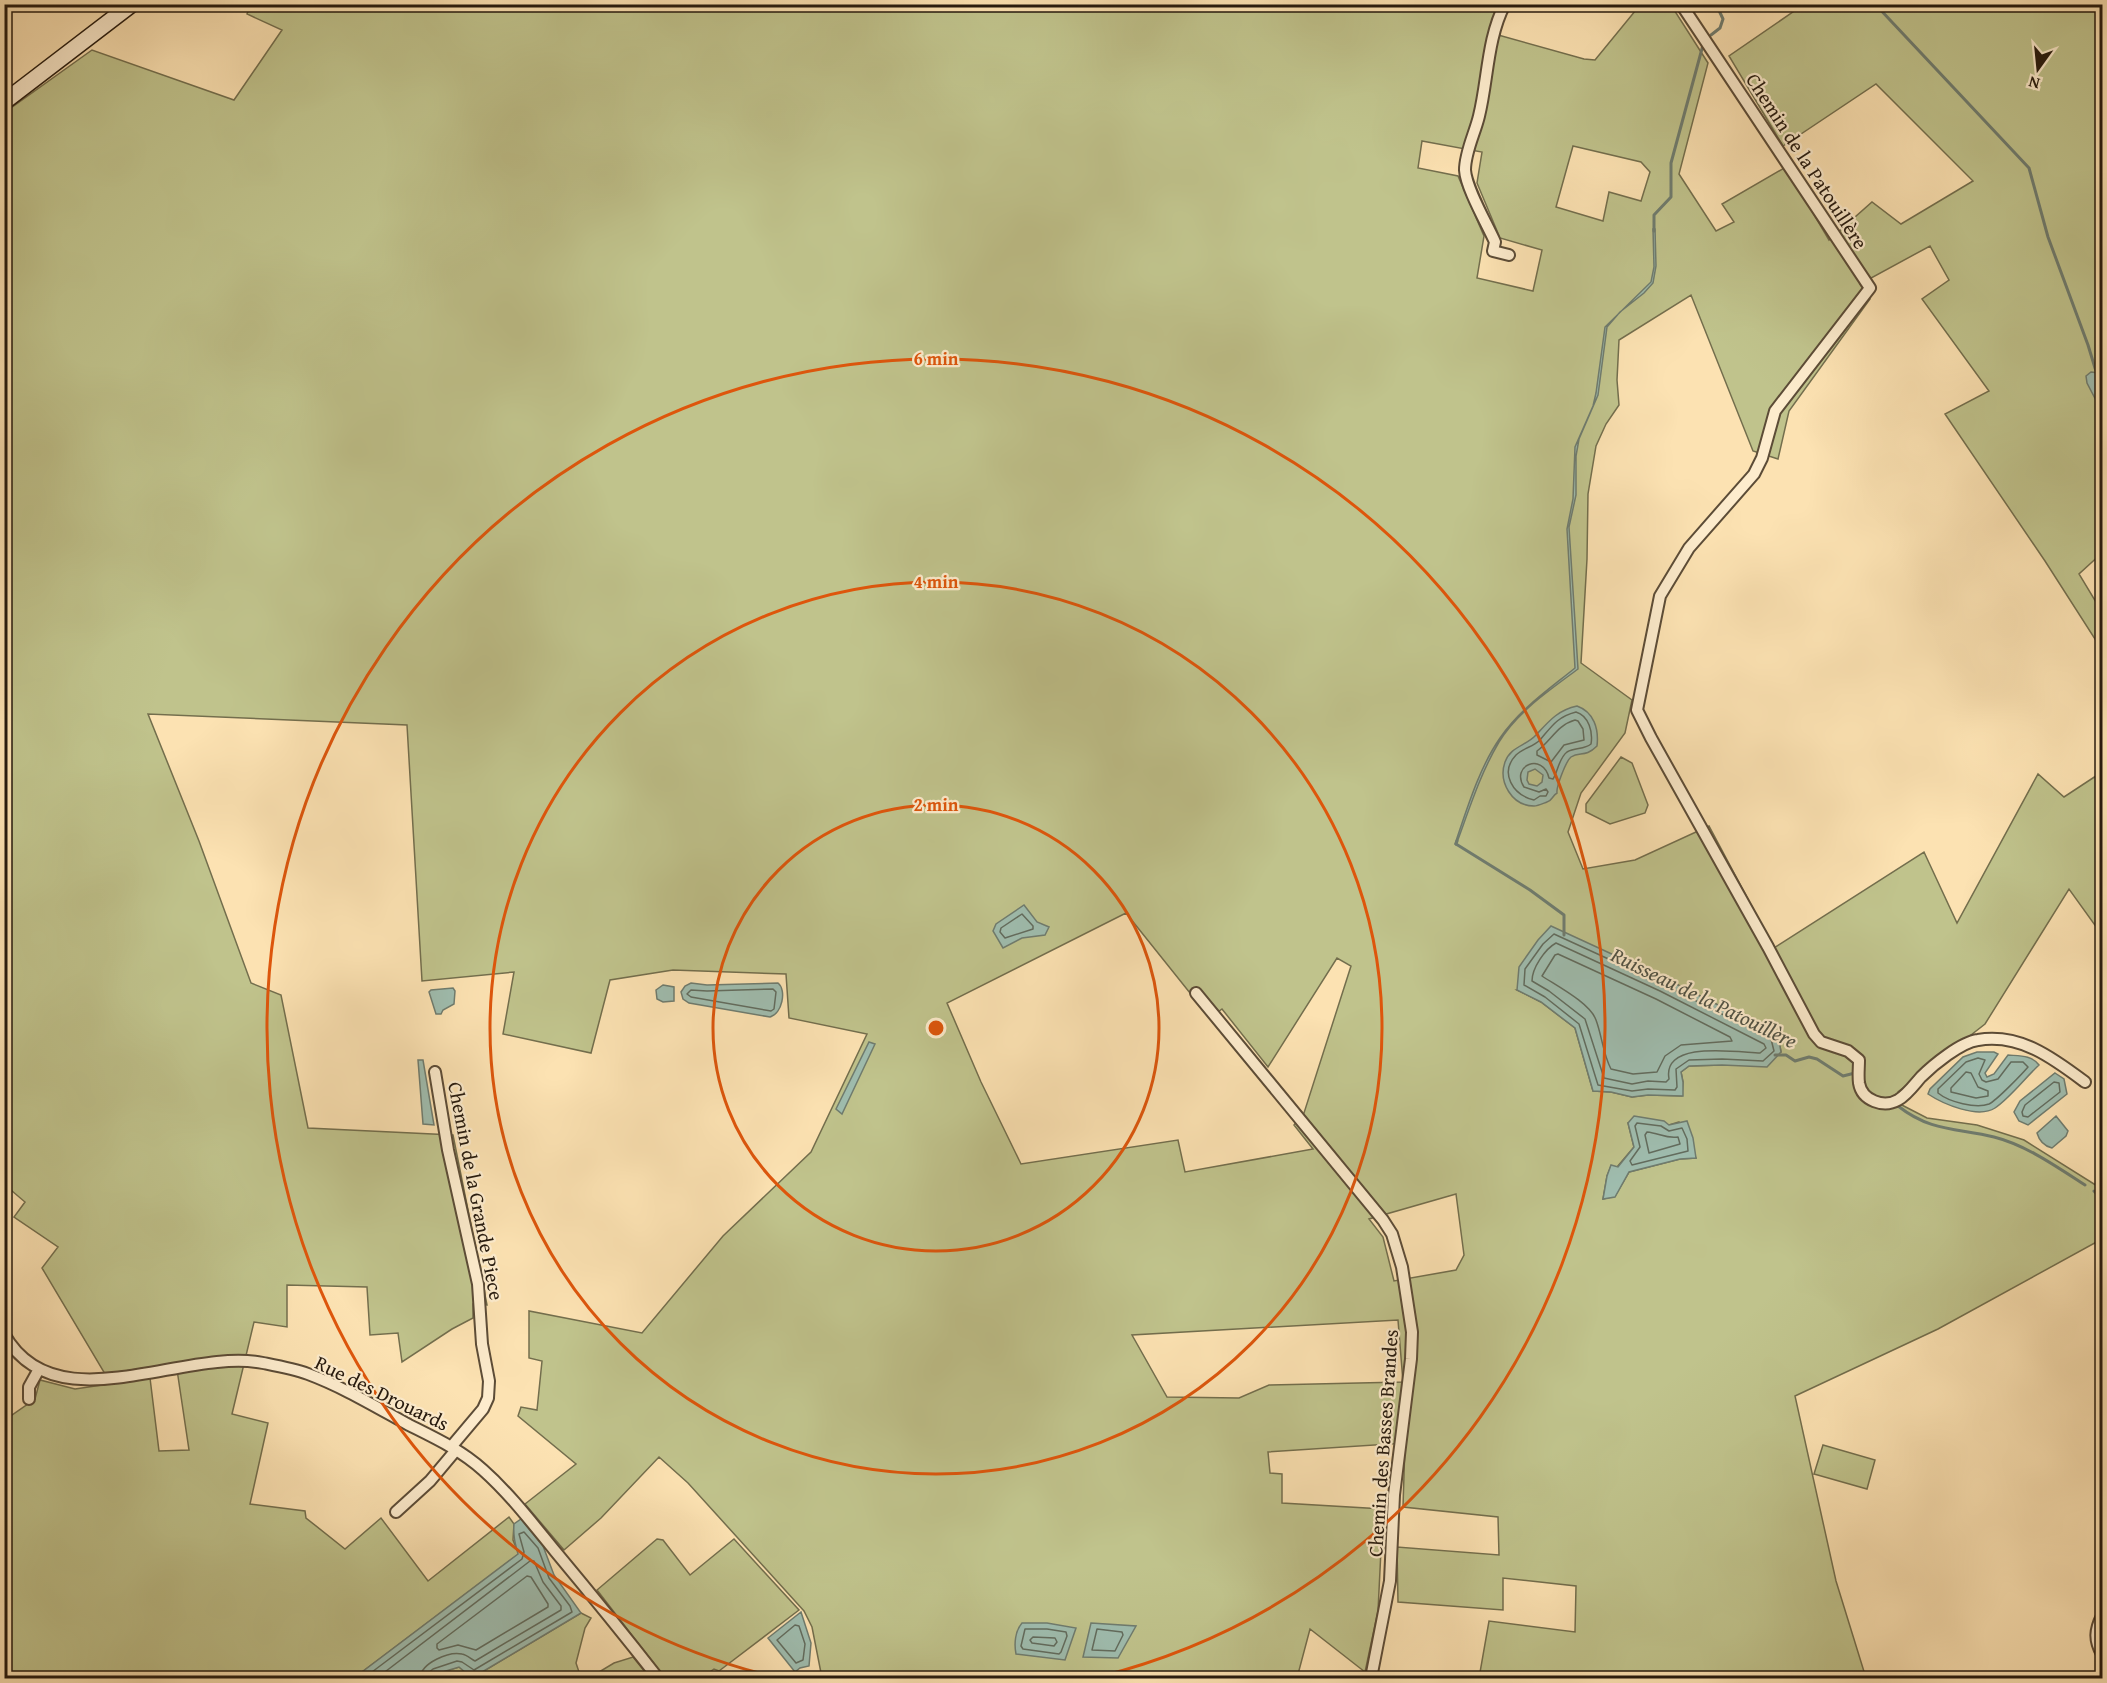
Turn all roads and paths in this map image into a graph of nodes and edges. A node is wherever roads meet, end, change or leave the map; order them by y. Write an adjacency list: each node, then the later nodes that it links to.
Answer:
1 (132, 4): 4 (main road)
2 (1506, 4): 5 (street)
3 (1681, 4): 8 (street, Chemin de la Patouillère)
4 (4, 102)
5 (1509, 255)
6 (1196, 993): 17 (street, Chemin des Basses Brandes)
7 (435, 1072): 12 (street, Chemin de la Grande Piece)
8 (2085, 1082)
9 (4, 1334): 10 (street, Rue des Drouards)
10 (39, 1369): 11 (street); 12 (street, Rue des Drouards)
11 (29, 1399)
12 (454, 1448): 13 (street, Chemin de la Grande Piece); 16 (street, Rue des Drouards)
13 (396, 1512)
14 (2103, 1616): 15 (street)
15 (2103, 1654)
16 (658, 1678)
17 (1371, 1678)

